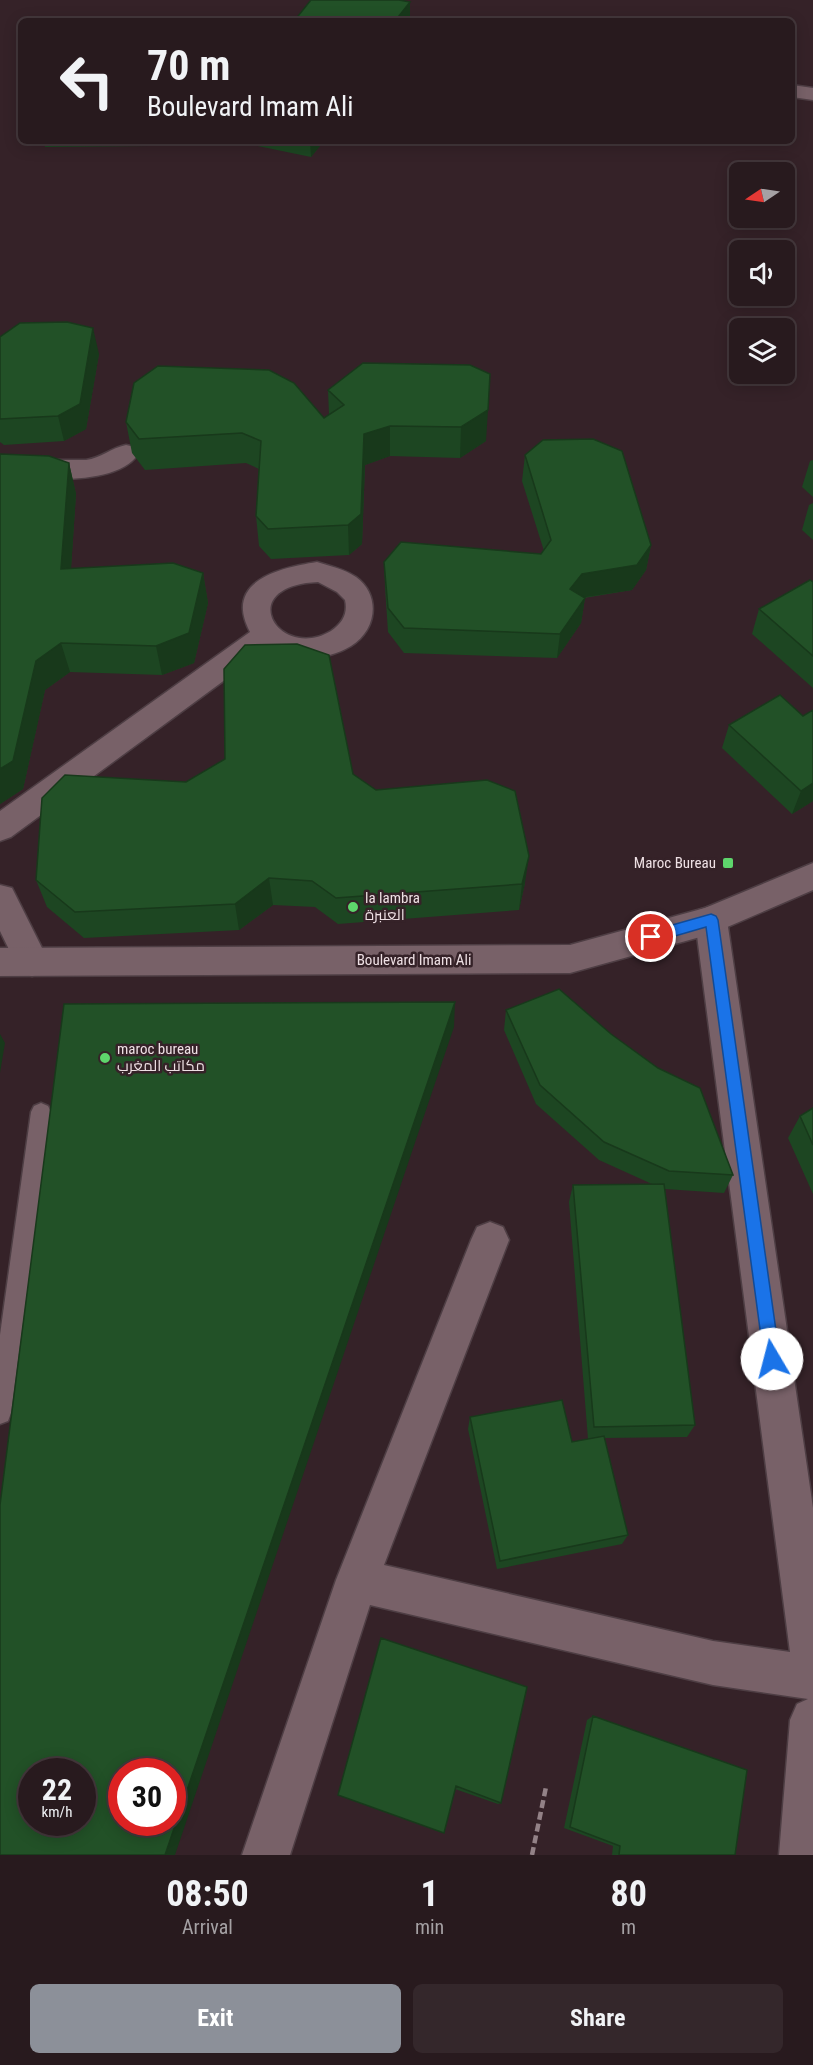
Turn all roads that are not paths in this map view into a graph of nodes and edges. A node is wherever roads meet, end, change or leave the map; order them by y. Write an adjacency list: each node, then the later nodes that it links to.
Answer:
1 (795, 91): 2 (street)
2 (813, 94)
3 (126, 453): 4 (street)
4 (0, 469)
5 (266, 635): 6 (street)
6 (0, 828)
7 (813, 876): 9 (street, Boulevard Imam Ali)
8 (0, 898): 10 (street)
9 (711, 920): 10 (street, Boulevard Imam Ali); 15 (street)
10 (16, 962)
11 (41, 1112): 13 (lane)
12 (490, 1240): 14 (street)
13 (0, 1413)
14 (357, 1580): 16 (street); 18 (street)
15 (813, 1660)
16 (813, 1678)
17 (813, 1720): 19 (street)
18 (266, 1855)
19 (803, 1855)

